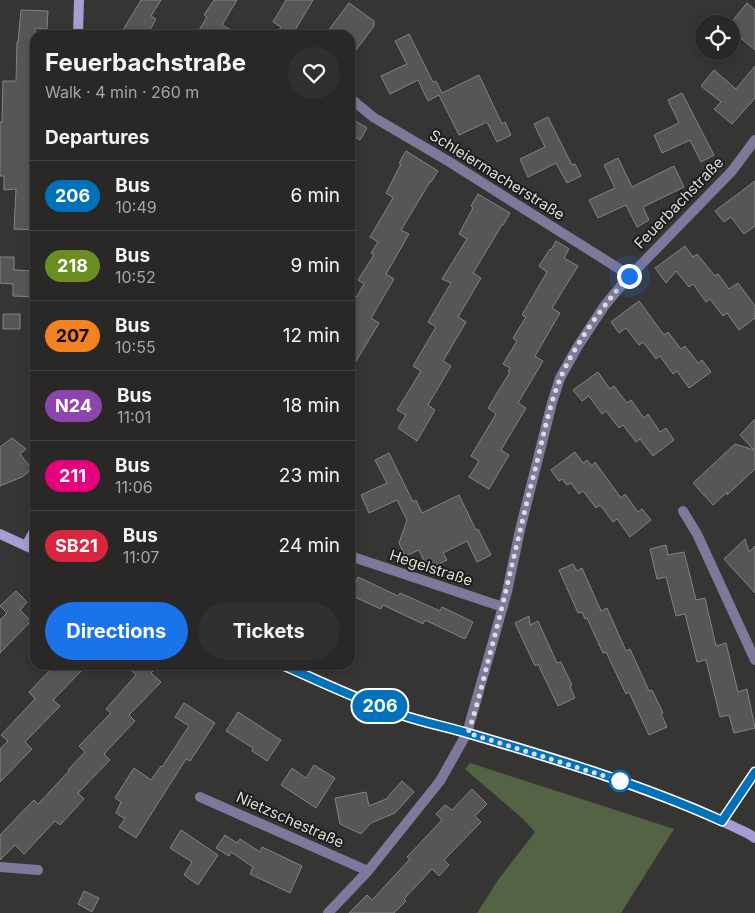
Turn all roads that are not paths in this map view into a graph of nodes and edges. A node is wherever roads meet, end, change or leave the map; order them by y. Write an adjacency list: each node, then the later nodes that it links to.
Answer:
1 (79, 0): 2 (street)
2 (78, 30)
3 (355, 102): 5 (street, Schleiermacherstraße)
4 (755, 140): 5 (street, Feuerbachstraße)
5 (629, 276): 10 (street, Feuerbachstraße)
6 (683, 511): 11 (street)
7 (0, 534): 8 (street)
8 (30, 548)
9 (355, 558): 10 (street, Hegelstraße)
10 (503, 607): 13 (street, Feuerbachstraße)
11 (755, 660)
12 (294, 670): 13 (street)
13 (468, 733): 16 (street); 20 (street)
14 (755, 772): 16 (street)
15 (200, 797): 20 (street, Nietzschestraße)
16 (722, 821): 17 (street)
17 (755, 838)
18 (0, 867): 19 (street)
19 (38, 870)
20 (368, 871): 21 (street)
21 (328, 913)

